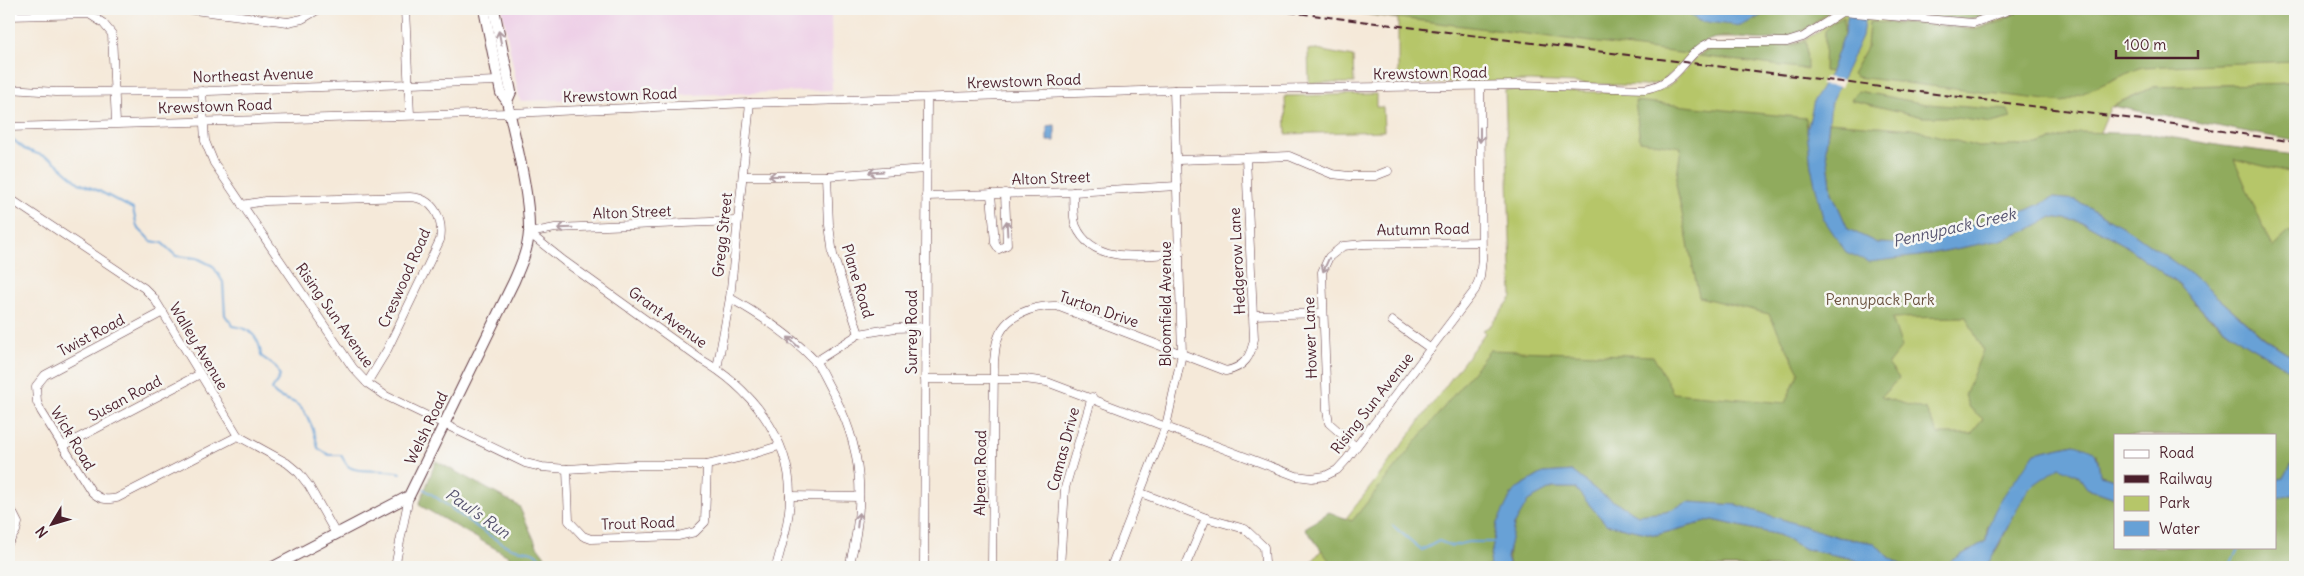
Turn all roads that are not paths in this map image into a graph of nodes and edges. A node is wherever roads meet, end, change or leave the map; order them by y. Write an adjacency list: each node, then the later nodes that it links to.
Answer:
1 (186, 9): 2 (street)
2 (319, 9)
3 (405, 9): 9 (street)
4 (484, 9): 8 (main road)
5 (494, 9): 16 (main road, one-way to 5)
6 (2012, 9): 10 (street, Krewstown Road)
7 (9, 16): 13 (street)
8 (498, 81): 9 (street, Northeast Avenue); 16 (main road)
9 (408, 84): 14 (street, Northeast Avenue); 19 (street)
10 (1480, 87): 12 (street, Krewstown Road); 38 (street, Rising Sun Avenue, one-way to 38)
11 (9, 89): 13 (street, Northeast Avenue)
12 (1174, 90): 15 (street, Krewstown Road); 24 (street, Bloomfield Avenue)
13 (115, 91): 14 (street, Northeast Avenue); 21 (street)
14 (202, 91): 20 (street, Rising Sun Avenue)
15 (926, 98): 17 (street, Krewstown Road); 25 (street, Surrey Road)
16 (507, 101): 18 (main road)
17 (750, 103): 18 (street, Krewstown Road); 27 (street, Gregg Street)
18 (510, 113): 19 (street, Krewstown Road); 37 (main road)
19 (410, 115): 20 (street, Krewstown Road)
20 (202, 120): 21 (street, Krewstown Road); 35 (street, Rising Sun Avenue)
21 (116, 123): 22 (street, Krewstown Road)
22 (9, 127)
23 (1246, 158): 24 (street); 26 (street); 44 (street, Hedgerow Lane)
24 (1178, 160): 29 (street, Bloomfield Avenue)
25 (925, 169): 28 (street, one-way to 28); 33 (street, Surrey Road)
26 (1388, 171)
27 (743, 176): 28 (street, one-way to 27); 36 (street, Gregg Street)
28 (827, 176): 47 (street, Plane Road)
29 (1177, 186): 30 (street, Alton Street); 40 (street, Bloomfield Avenue)
30 (1073, 192): 32 (street, Alton Street); 40 (street)
31 (991, 194): 32 (street, Alton Street); 32 (street, one-way to 32); 33 (street, Alton Street)
32 (1006, 194)
33 (926, 196): 46 (street, Surrey Road)
34 (9, 198): 42 (street, Walley Avenue)
35 (242, 204): 56 (street, Rising Sun Avenue); 56 (street, Creswood Road)
36 (736, 221): 37 (street, Alton Street, one-way to 37); 41 (street, Gregg Street)
37 (529, 233): 52 (street, Grant Avenue); 59 (main road, Welsh Road)
38 (1480, 242): 39 (street, Autumn Road); 48 (street, Rising Sun Avenue)
39 (1365, 244): 43 (street, Hower Lane, one-way to 43)
40 (1180, 253): 49 (street, Bloomfield Avenue)
41 (730, 298): 51 (street, one-way to 41); 52 (street, Gregg Street)
42 (163, 312): 53 (street, Walley Avenue); 57 (street, Twist Road)
43 (1322, 313): 44 (street); 64 (street, Hower Lane)
44 (1253, 315): 50 (street, Hedgerow Lane)
45 (1392, 321): 48 (street)
46 (925, 327): 47 (street); 54 (street, Surrey Road)
47 (859, 334): 51 (street)
48 (1431, 349): 64 (street, Rising Sun Avenue)
49 (1182, 354): 50 (street, Turton Drive); 55 (street, Turton Drive); 60 (street, Bloomfield Avenue)
50 (1246, 361)
51 (816, 362): 70 (street)
52 (717, 369): 63 (street, Grant Avenue)
53 (200, 374): 61 (street, Walley Avenue); 62 (street, Susan Road)
54 (925, 379): 55 (street, Rising Sun Avenue); 79 (street, Surrey Road)
55 (994, 379): 58 (street, Rising Sun Avenue); 80 (street, Alpena Road)
56 (368, 383): 59 (street, Rising Sun Avenue)
57 (36, 386): 62 (street, Wick Road)
58 (1092, 397): 60 (street, Rising Sun Avenue); 81 (street, Camas Drive)
59 (444, 425): 66 (street, Rising Sun Avenue); 68 (main road, Welsh Road)
60 (1166, 426): 64 (street, Rising Sun Avenue); 67 (street, Bloomfield Avenue)
61 (238, 436): 62 (street, Wick Road); 73 (street, Walley Avenue)
62 (63, 446)
63 (779, 446): 65 (street, Rising Sun Avenue); 69 (street, Grant Avenue)
64 (1356, 447)
65 (707, 464): 66 (street, Rising Sun Avenue); 66 (street, Trout Road)
66 (567, 469)
67 (1141, 493): 72 (street); 82 (street, Bloomfield Avenue)
68 (409, 496): 73 (main road); 76 (street)
69 (790, 496): 70 (street); 77 (street, Grant Avenue)
70 (859, 497): 78 (street, one-way to 70)
71 (9, 505): 74 (street)
72 (1206, 518): 83 (street); 84 (street)
73 (336, 534): 75 (main road)
74 (9, 542)
75 (273, 567)
76 (395, 567)
77 (776, 567)
78 (849, 567)
79 (924, 567)
80 (992, 567)
81 (1060, 567)
82 (1111, 567)
83 (1185, 567)
84 (1263, 567)

